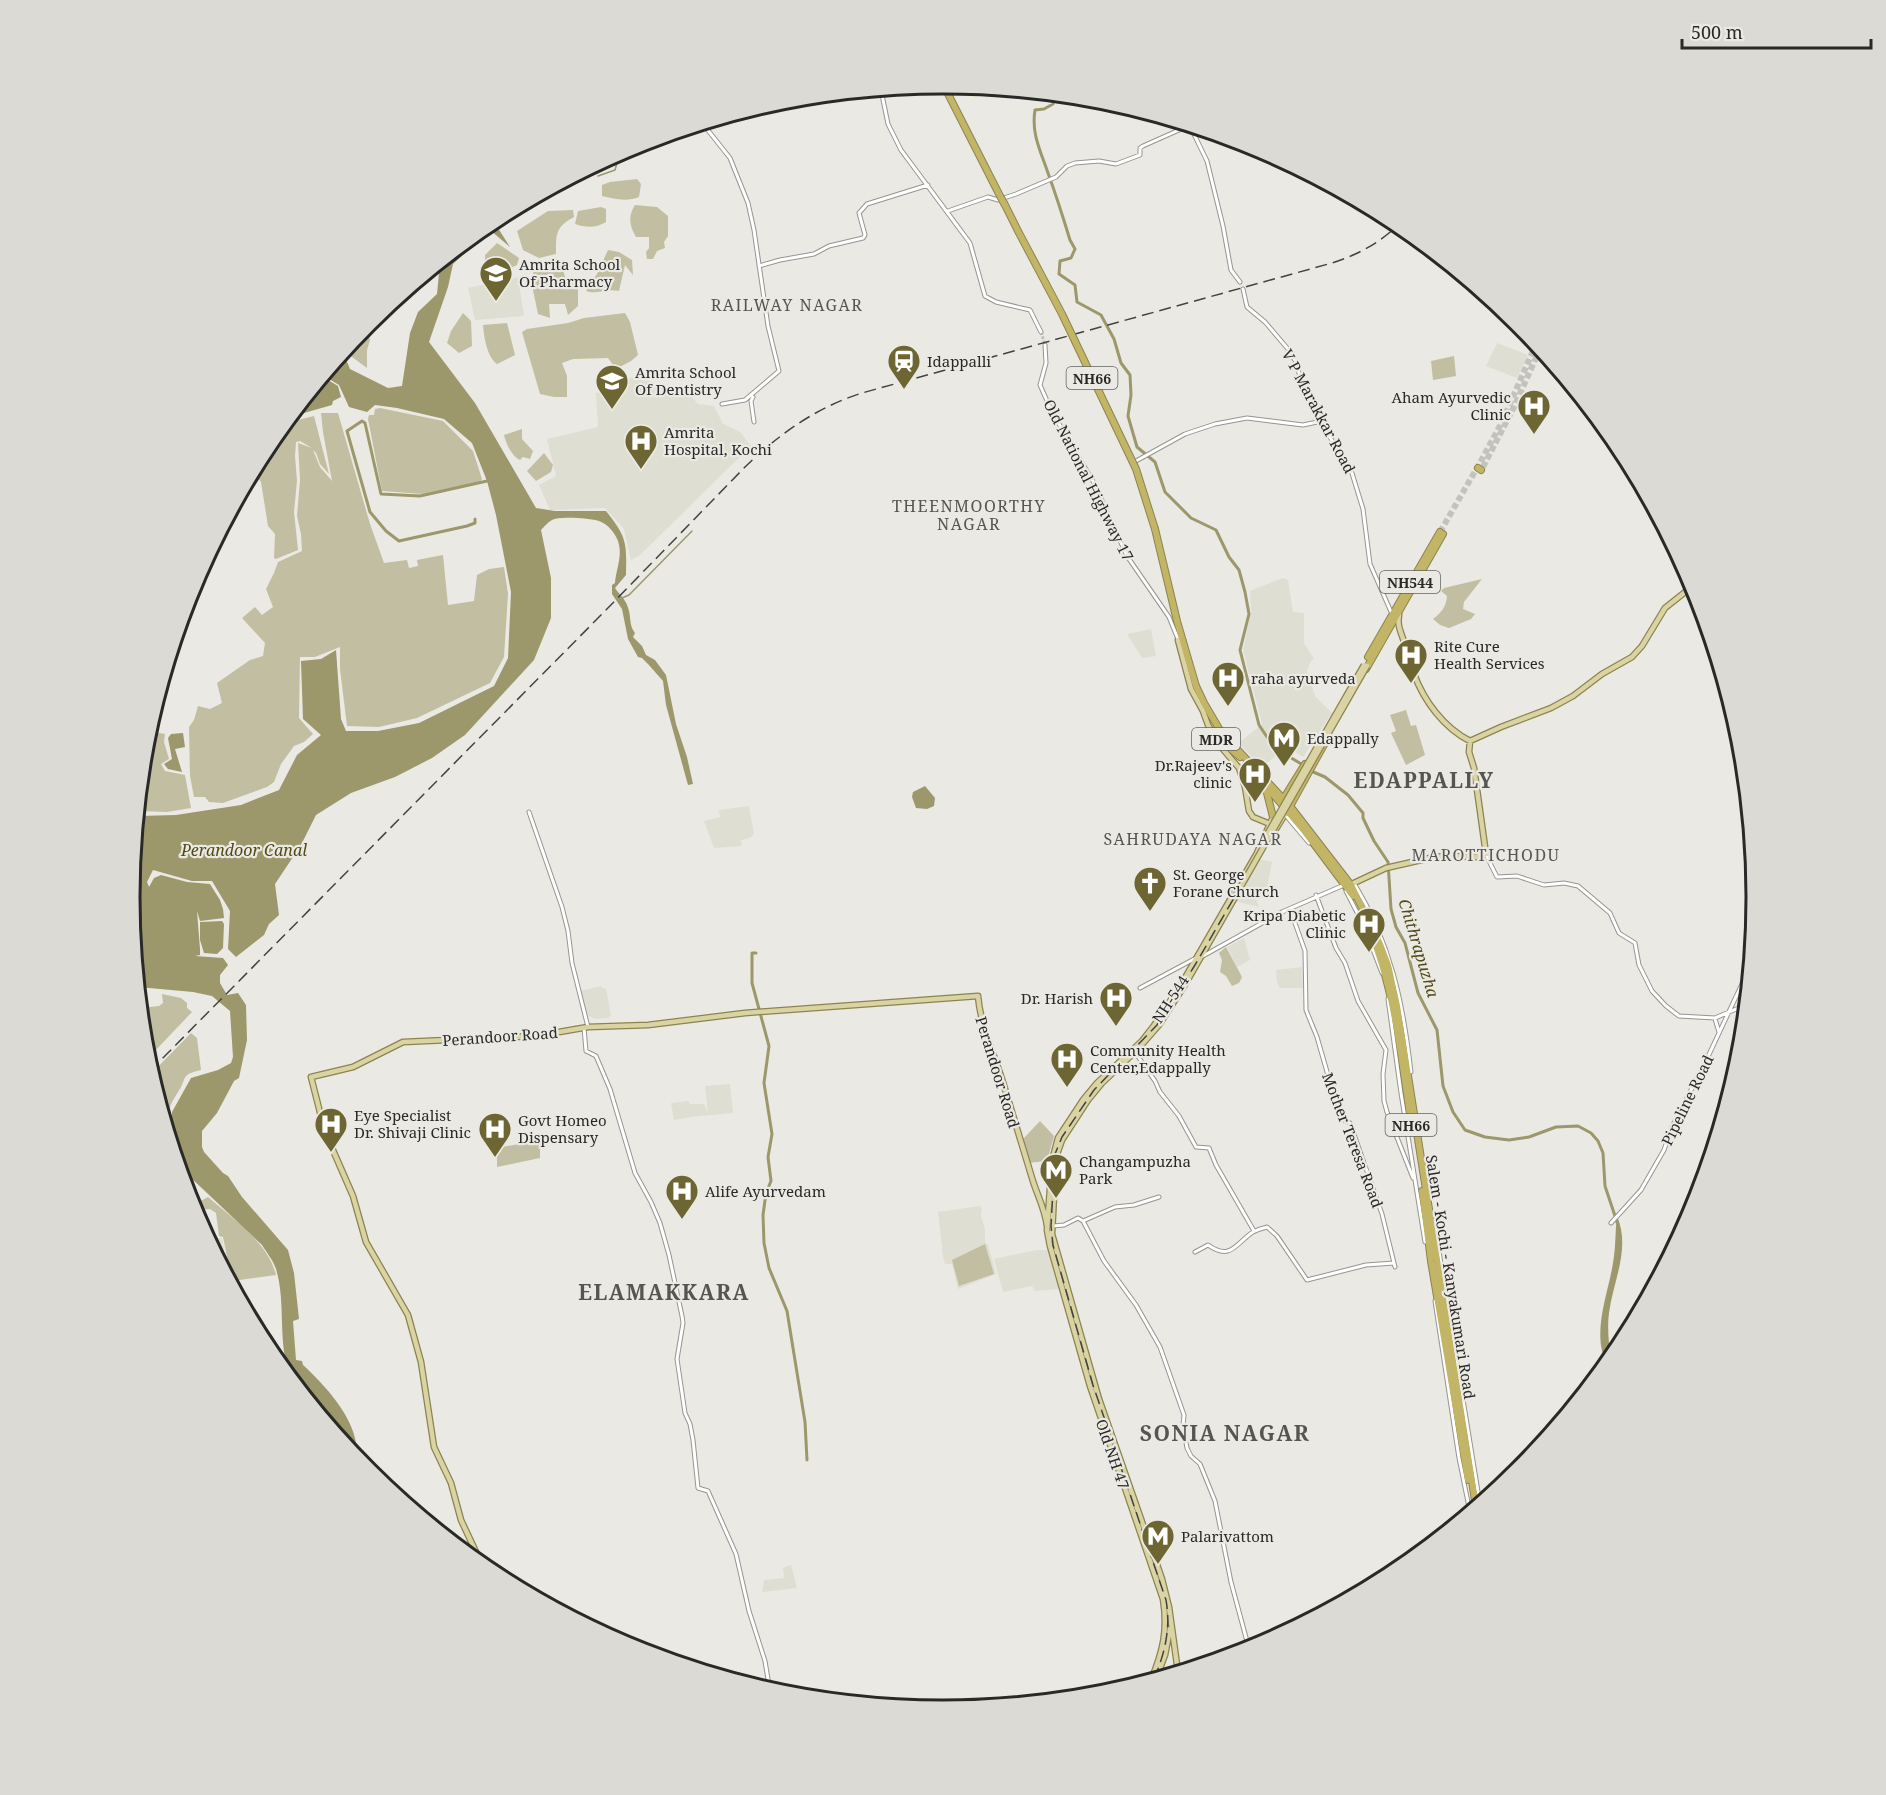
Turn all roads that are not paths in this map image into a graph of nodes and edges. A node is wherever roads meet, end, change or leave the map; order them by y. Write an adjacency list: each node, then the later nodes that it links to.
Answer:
1 (948, 94): 23 (highway, NH66, bridge)
2 (882, 97): 6 (street)
3 (708, 130): 8 (street)
4 (1179, 130): 7 (street)
5 (1194, 135): 9 (street)
6 (928, 185): 7 (street); 8 (street)
7 (948, 211): 11 (street)
8 (759, 266): 13 (street)
9 (1239, 282)
10 (1243, 290): 15 (street, V P Marakkar Road)
11 (1041, 332)
12 (1045, 345): 23 (street, Old National Highway 17)
13 (753, 395): 14 (street); 16 (street)
14 (722, 404)
15 (1322, 421): 17 (street); 20 (street, V P Marakkar Road)
16 (754, 422)
17 (1136, 461)
18 (1686, 592): 26 (main road)
19 (1401, 608): 20 (highway, NH544); 21 (highway, NH544); 22 (main road)
20 (1392, 615): 24 (highway, NH544)
21 (1388, 632): 22 (main road); 24 (highway, NH544)
22 (1399, 633): 26 (main road)
23 (1180, 640): 25 (highway, NH66); 27 (highway, NH66)
24 (1365, 665): 28 (highway, NH544, bridge); 29 (highway, NH544, bridge); 39 (main road, bridge)
25 (1204, 711): 27 (highway, NH66); 35 (main road, MDR)
26 (1470, 741): 36 (main road)
27 (1267, 784): 29 (highway); 30 (highway, NH66); 33 (highway)
28 (1300, 788): 32 (highway, NH544); 34 (highway)
29 (1290, 790): 30 (highway, NH544)
30 (1282, 802): 32 (highway, Salem - Kochi - Kanyakumari Road / NH66)
31 (529, 812): 49 (street)
32 (1288, 814): 34 (highway, Salem - Kochi - Kanyakumari Road / NH66); 38 (highway, Salem - Kochi - Kanyakumari Road / NH66); 39 (main road)
33 (1273, 817): 35 (main road)
34 (1302, 821): 50 (highway, Salem - Kochi - Kanyakumari Road / NH66)
35 (1270, 824): 39 (main road)
36 (1486, 854): 37 (main road); 48 (street)
37 (1354, 883): 54 (street)
38 (1344, 885): 40 (street); 42 (highway, Salem - Kochi - Kanyakumari Road / NH66)
39 (1235, 894): 43 (main road, NH-544)
40 (1316, 895): 41 (street); 55 (street)
41 (1290, 909): 43 (street); 61 (street, Mother Teresa Road)
42 (1370, 937): 50 (highway, Salem - Kochi - Kanyakumari Road / NH66); 55 (street)
43 (1200, 955): 44 (street); 53 (main road, NH-544); 53 (main road, NH-544)
44 (1140, 988)
45 (1740, 988): 47 (street, Pipeline Road)
46 (1738, 1009): 47 (street)
47 (1729, 1013): 48 (street); 51 (street, Pipeline Road)
48 (1715, 1018): 51 (street)
49 (586, 1028): 60 (main road, Perandoor Road); 71 (main road, Perandoor Road); 76 (street)
50 (1399, 1028): 54 (highway, Salem - Kochi - Kanyakumari Road / NH66); 62 (highway, Salem - Kochi - Kanyakumari Road / NH66)
51 (1719, 1032): 59 (street, Pipeline Road)
52 (1137, 1055): 61 (street)
53 (1114, 1069): 60 (main road, NH-544)
54 (1410, 1072): 58 (highway, Salem - Kochi - Kanyakumari Road / NH66)
55 (1417, 1188): 62 (street)
56 (1159, 1197): 57 (street)
57 (1083, 1221): 60 (street); 73 (street)
58 (1432, 1221): 65 (highway, Salem - Kochi - Kanyakumari Road / NH66); 67 (street)
59 (1611, 1223)
60 (1051, 1224): 66 (main road, Old NH 47)
61 (1254, 1231): 63 (street)
62 (1426, 1242): 65 (highway, Salem - Kochi - Kanyakumari Road / NH66)
63 (1195, 1252)
64 (1435, 1302): 67 (street)
65 (1443, 1319): 67 (highway, Salem - Kochi - Kanyakumari Road / NH66)
66 (1096, 1400): 72 (main road, Old NH 47); 72 (main road, Old NH 47)
67 (1467, 1467): 68 (street, Salem - Kochi - Kanyakumari Road); 69 (street, Salem - Kochi - Kanyakumari Road); 70 (highway, Salem - Kochi - Kanyakumari Road / NH66)
68 (1473, 1500)
69 (1473, 1500)
70 (1474, 1500)
71 (475, 1550)
72 (1169, 1636): 74 (main road, Old NH 47); 75 (main road, Old NH 47)
73 (1247, 1640)
74 (1176, 1665)
75 (1158, 1671)
76 (768, 1681)

